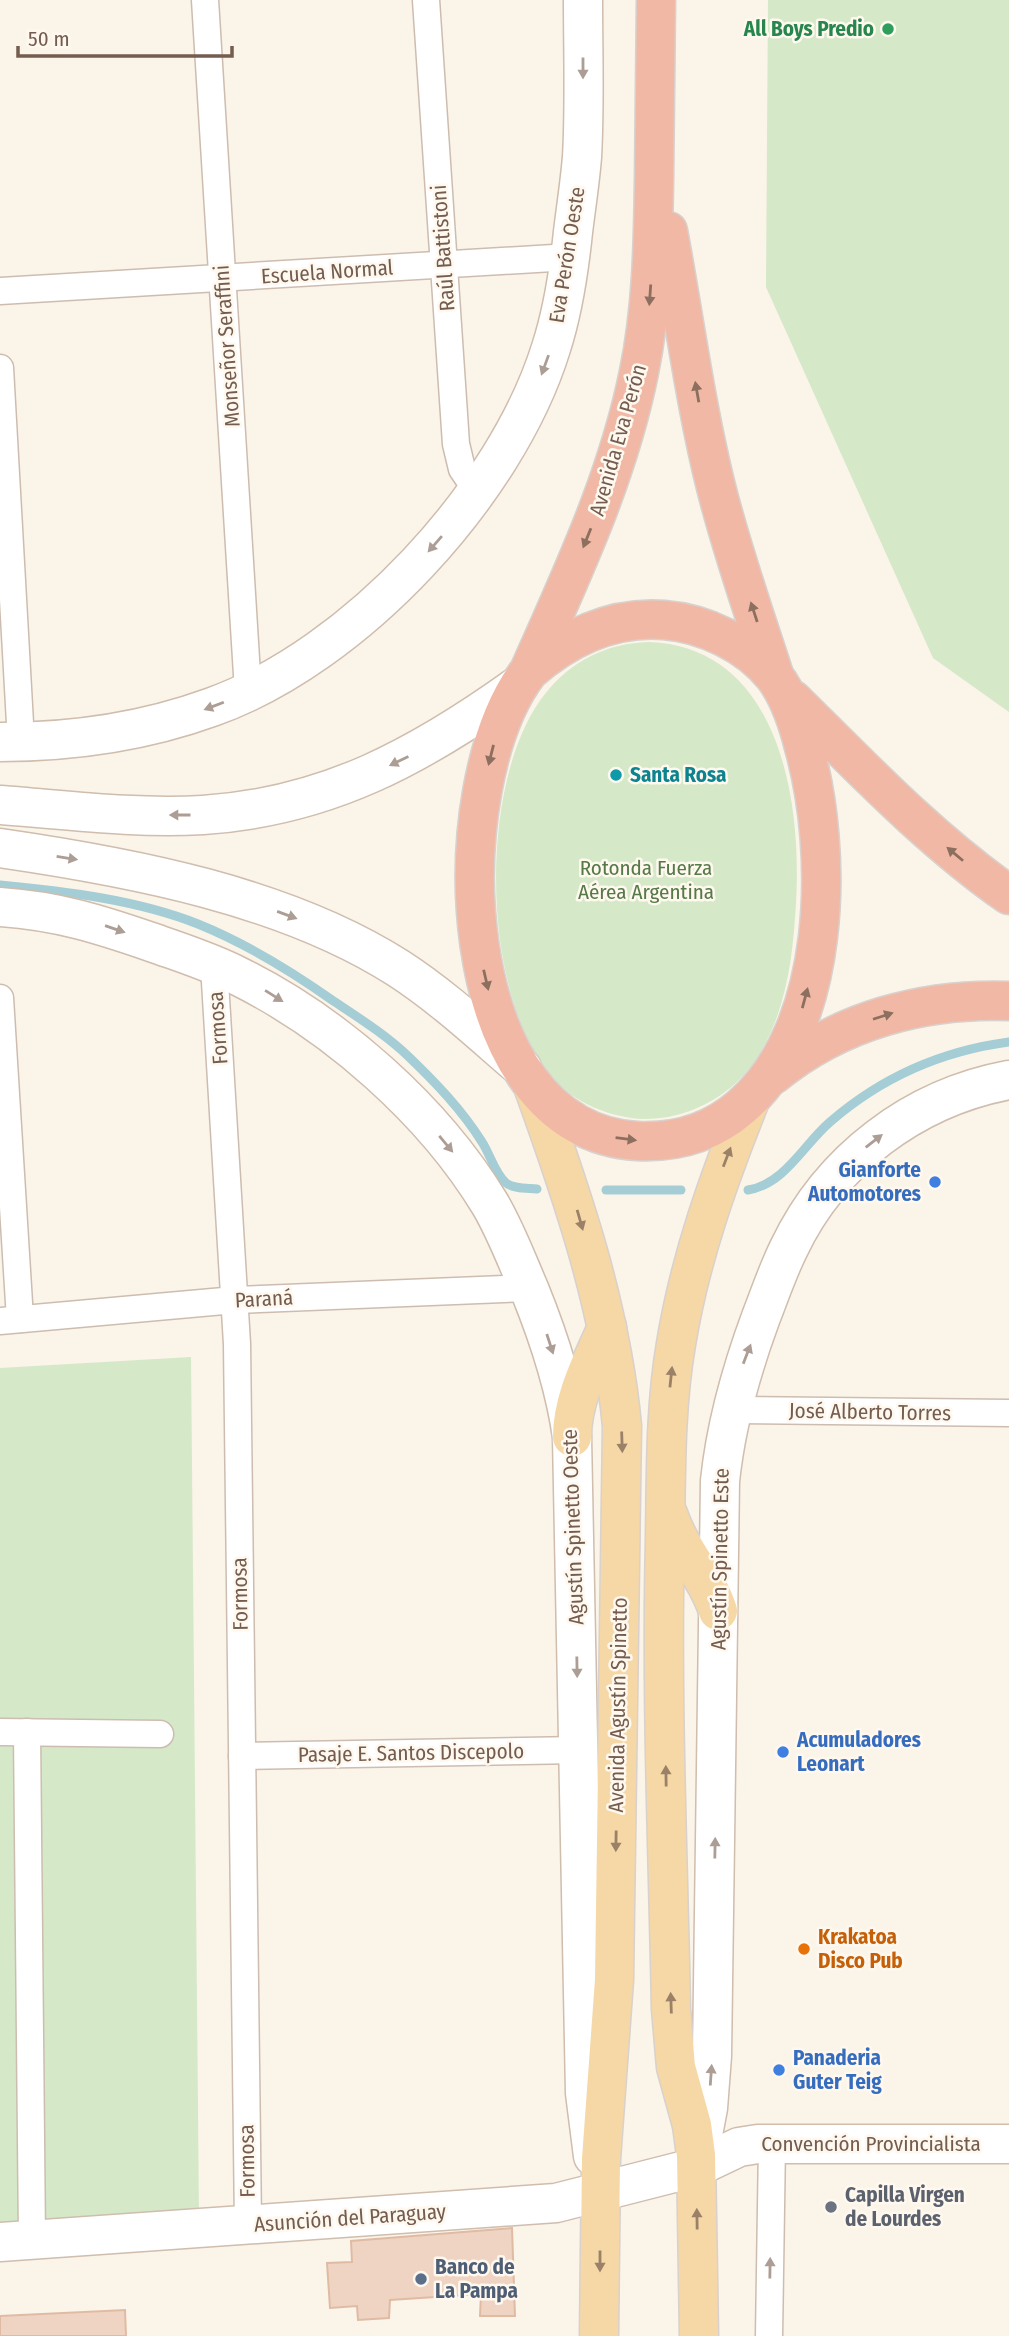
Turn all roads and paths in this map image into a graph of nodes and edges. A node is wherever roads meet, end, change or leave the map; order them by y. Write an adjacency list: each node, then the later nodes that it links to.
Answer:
1 (205, 0): 8 (street, Monseñor Seraffini)
2 (426, 0): 7 (street, Raúl Battistoni)
3 (583, 0): 6 (street, Eva Perón Oeste, one-way to 6)
4 (656, 0): 5 (highway, Avenida Eva Perón)
5 (655, 153): 12 (highway, Avenida Eva Perón, one-way to 12); 13 (highway, Avenida Eva Perón, one-way to 5)
6 (570, 257): 7 (street, Escuela Normal); 11 (street, Eva Perón Oeste, one-way to 11)
7 (444, 265): 8 (street, Escuela Normal); 11 (street, Raúl Battistoni)
8 (223, 278): 9 (street, Escuela Normal); 14 (street, Monseñor Seraffini)
9 (0, 291)
10 (0, 368): 15 (street)
11 (477, 491): 14 (street, Eva Perón Oeste, one-way to 14)
12 (524, 678): 13 (highway); 16 (street, one-way to 16); 23 (highway, one-way to 23)
13 (779, 684): 18 (highway, one-way to 13); 25 (highway, one-way to 13)
14 (248, 691): 15 (street, Eva Perón Oeste, one-way to 15)
15 (11, 741)
16 (0, 805)
17 (0, 848): 23 (street, one-way to 23)
18 (1009, 895)
19 (0, 906): 20 (street, Agustín Spinetto Oeste, one-way to 20)
20 (214, 965): 26 (street, Agustín Spinetto Oeste, one-way to 26); 27 (street, Formosa)
21 (0, 998): 28 (street)
22 (1009, 1001): 25 (highway, one-way to 22)
23 (527, 1077): 25 (highway, one-way to 25); 29 (main road, Avenida Agustín Spinetto, one-way to 29)
24 (1009, 1080): 30 (street, Agustín Spinetto Este, one-way to 24)
25 (756, 1092): 33 (main road, Avenida Agustín Spinetto, one-way to 25)
26 (528, 1288): 27 (street, Paraná); 32 (street, Agustín Spinetto Oeste, one-way to 32)
27 (235, 1300): 28 (street, Paraná); 39 (street, Formosa)
28 (10, 1320)
29 (607, 1327): 32 (main road); 43 (main road, Avenida Agustín Spinetto, one-way to 43)
30 (731, 1410): 31 (street, José Alberto Torres); 34 (street, Agustín Spinetto Este)
31 (1009, 1413)
32 (572, 1437): 38 (street, Agustín Spinetto Oeste, one-way to 38)
33 (666, 1503): 34 (main road); 42 (main road, Avenida Agustín Spinetto, one-way to 33)
34 (718, 1611): 42 (street, Agustín Spinetto Este, one-way to 34)
35 (0, 1732): 36 (street)
36 (27, 1732): 37 (street); 45 (street)
37 (160, 1734)
38 (579, 1750): 39 (street, Pasaje E. Santos Discepolo); 43 (street, Agustín Spinetto Oeste)
39 (242, 1756): 44 (street, Formosa)
40 (772, 2143): 41 (street, Convención Provincialista); 42 (street, Convención Provincialista); 48 (street, one-way to 40)
41 (1009, 2144)
42 (697, 2167): 43 (street, Asunción del Paraguay); 47 (main road, Avenida Agustín Spinetto, one-way to 42)
43 (600, 2193): 44 (street, Asunción del Paraguay); 46 (main road, Avenida Agustín Spinetto, one-way to 46)
44 (248, 2225): 45 (street, Asunción del Paraguay)
45 (16, 2241)
46 (599, 2336)
47 (699, 2336)
48 (769, 2336)

